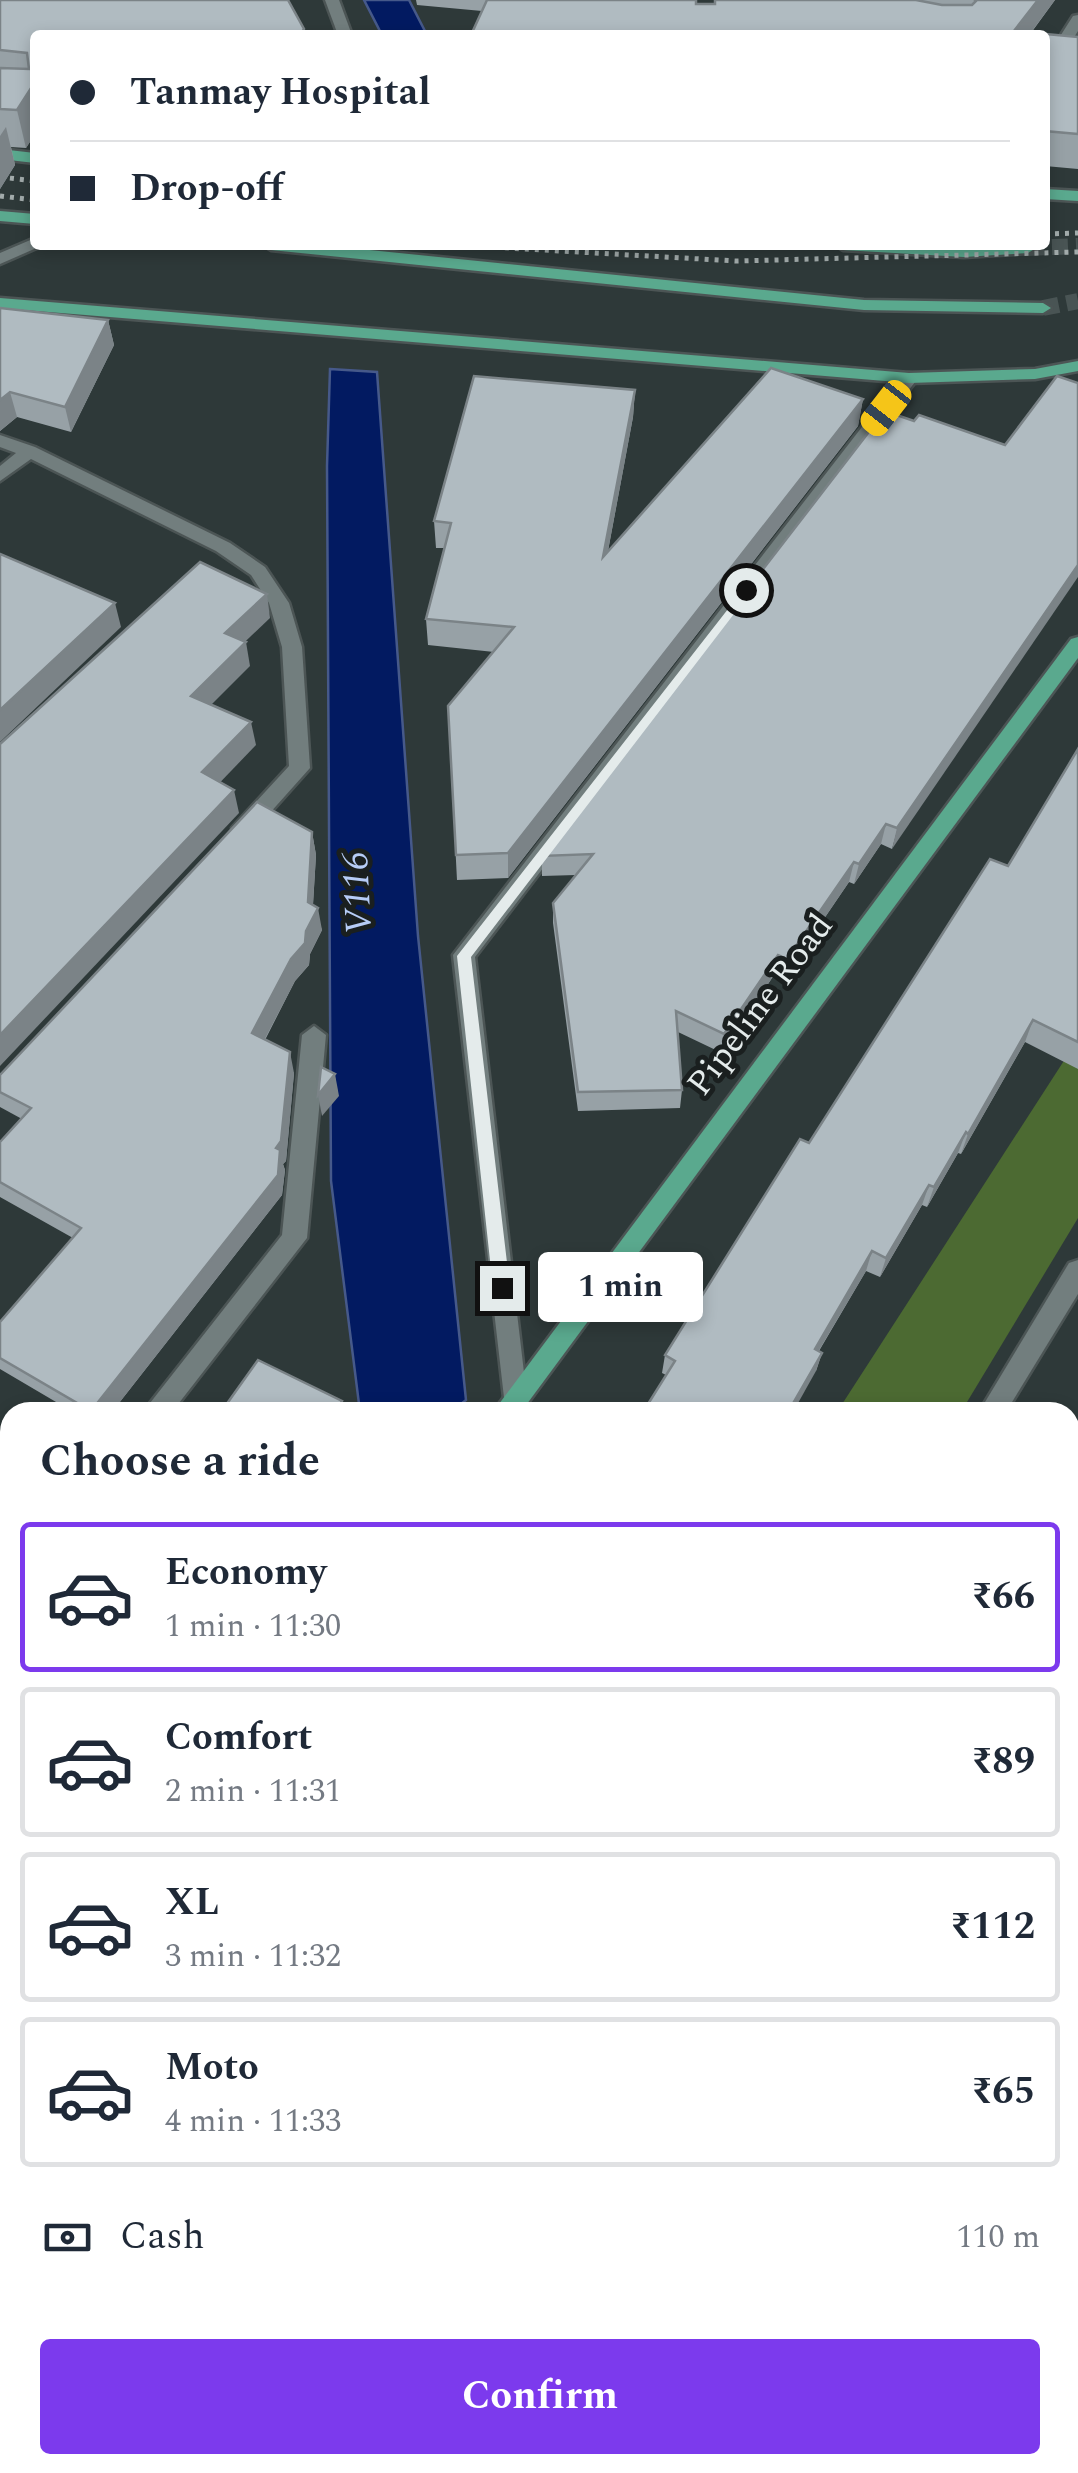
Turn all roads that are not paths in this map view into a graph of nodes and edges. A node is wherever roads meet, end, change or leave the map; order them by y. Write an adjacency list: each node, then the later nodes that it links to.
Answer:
1 (332, 0): 3 (street)
2 (1078, 19): 4 (street)
3 (342, 30)
4 (1050, 53)
5 (0, 154): 6 (main road)
6 (30, 157)
7 (1050, 194): 8 (main road)
8 (1078, 196)
9 (0, 216): 10 (main road)
10 (30, 219)
11 (30, 245): 15 (street)
12 (317, 250): 17 (main road)
13 (929, 250): 14 (main road)
14 (996, 250)
15 (0, 259)
16 (0, 303): 19 (main road)
17 (1043, 308)
18 (1076, 367): 19 (main road)
19 (910, 378): 28 (street)
20 (0, 440): 21 (street)
21 (29, 450): 22 (street); 24 (street)
22 (0, 475)
23 (1078, 644): 29 (main road, Pipeline Road)
24 (232, 840)
25 (314, 1035): 27 (street)
26 (1078, 1272): 30 (street)
27 (164, 1402)
28 (510, 1402)
29 (512, 1402)
30 (998, 1402)

